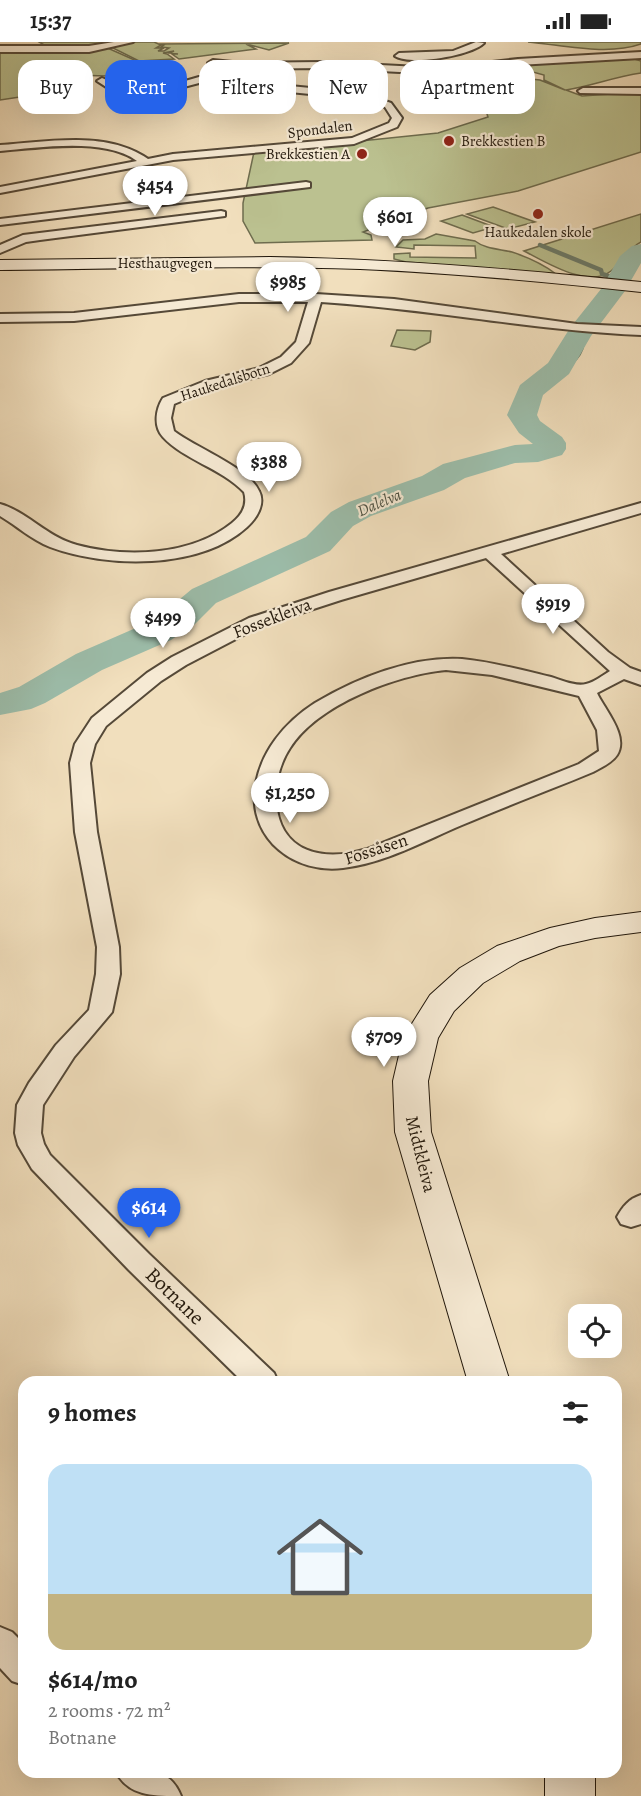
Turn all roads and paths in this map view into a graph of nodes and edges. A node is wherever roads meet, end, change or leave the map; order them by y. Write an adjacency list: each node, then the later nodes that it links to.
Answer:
1 (129, 42): 4 (street)
2 (480, 43): 6 (street)
3 (641, 46): 5 (street)
4 (0, 49)
5 (639, 55): 9 (street)
6 (394, 56)
7 (366, 57): 8 (street)
8 (351, 60)
9 (388, 68)
10 (102, 81): 14 (street, Spondalen)
11 (583, 91): 12 (street)
12 (641, 92)
13 (0, 147): 14 (street)
14 (146, 162): 16 (street, Spondalen)
15 (306, 185): 18 (street)
16 (0, 190)
17 (221, 214): 19 (street)
18 (0, 222)
19 (0, 249)
20 (0, 265): 21 (main road, Hesthaugvegen)
21 (639, 286)
22 (316, 298): 23 (street); 24 (street); 26 (street, Haukedalsbotn)
23 (0, 318)
24 (641, 331)
25 (641, 508): 27 (street, Fossekleiva)
26 (0, 509)
27 (489, 552): 28 (street); 31 (street, Fossekleiva)
28 (632, 675): 29 (street)
29 (586, 691): 29 (street, Fossåsen)
30 (641, 922): 33 (main road, Midtkleiva)
31 (38, 1089): 32 (street, Botnane)
32 (257, 1376)
33 (487, 1376)
34 (0, 1643): 35 (street)
35 (18, 1662)
36 (141, 1778): 38 (street)
37 (570, 1778): 39 (main road)
38 (163, 1796)
39 (570, 1796)

